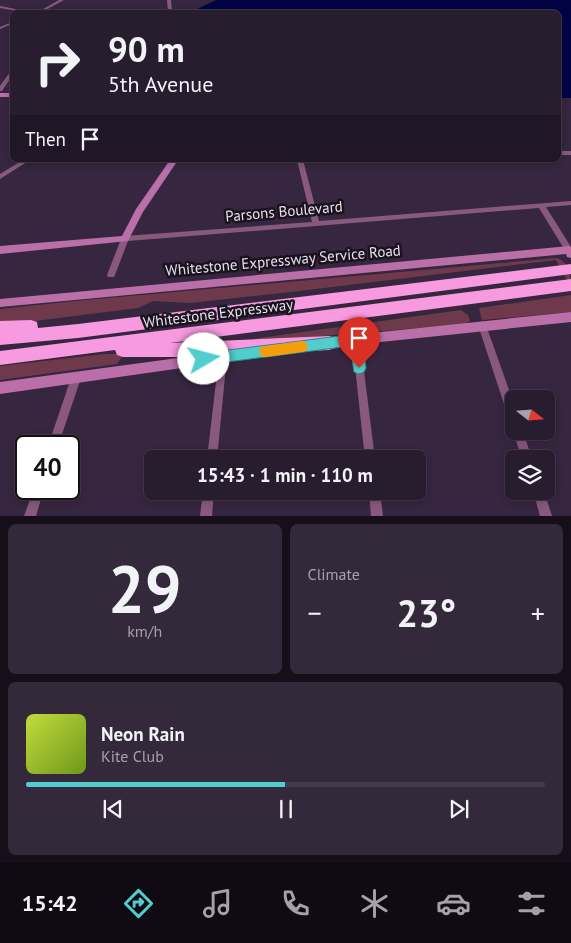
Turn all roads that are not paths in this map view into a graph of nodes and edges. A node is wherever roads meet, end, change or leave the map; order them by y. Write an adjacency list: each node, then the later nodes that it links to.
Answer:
1 (62, 0): 4 (street)
2 (0, 7): 3 (street)
3 (16, 10)
4 (44, 10)
5 (10, 76): 6 (street)
6 (0, 90)
7 (23, 162): 10 (street)
8 (173, 162): 14 (street)
9 (300, 162): 13 (street)
10 (0, 177)
11 (571, 203): 12 (street, Parsons Boulevard)
12 (540, 205): 13 (street, Parsons Boulevard); 16 (street)
13 (316, 224): 14 (street, Parsons Boulevard)
14 (125, 239): 15 (street, Parsons Boulevard); 18 (street)
15 (0, 250)
16 (570, 252): 20 (street, Whitestone Expressway Service Road)
17 (571, 269): 22 (highway, Whitestone Expressway)
18 (112, 275)
19 (571, 285): 28 (highway, Whitestone Expressway)
20 (0, 304)
21 (571, 317): 23 (street)
22 (139, 324): 24 (highway); 25 (highway, Whitestone Expressway)
23 (482, 325): 26 (street); 33 (street)
24 (0, 328)
25 (0, 338)
26 (356, 340): 27 (street); 36 (street)
27 (328, 343): 28 (highway); 29 (street)
28 (72, 349): 30 (highway, Whitestone Expressway)
29 (223, 356): 31 (street); 35 (street)
30 (0, 358)
31 (76, 378): 32 (street); 34 (street)
32 (0, 388)
33 (505, 393)
34 (57, 435)
35 (213, 450)
36 (369, 450)
37 (35, 500): 41 (street)
38 (208, 500): 42 (street)
39 (375, 500): 43 (street)
40 (541, 500): 44 (street)
41 (30, 516)
42 (206, 516)
43 (376, 516)
44 (546, 516)

